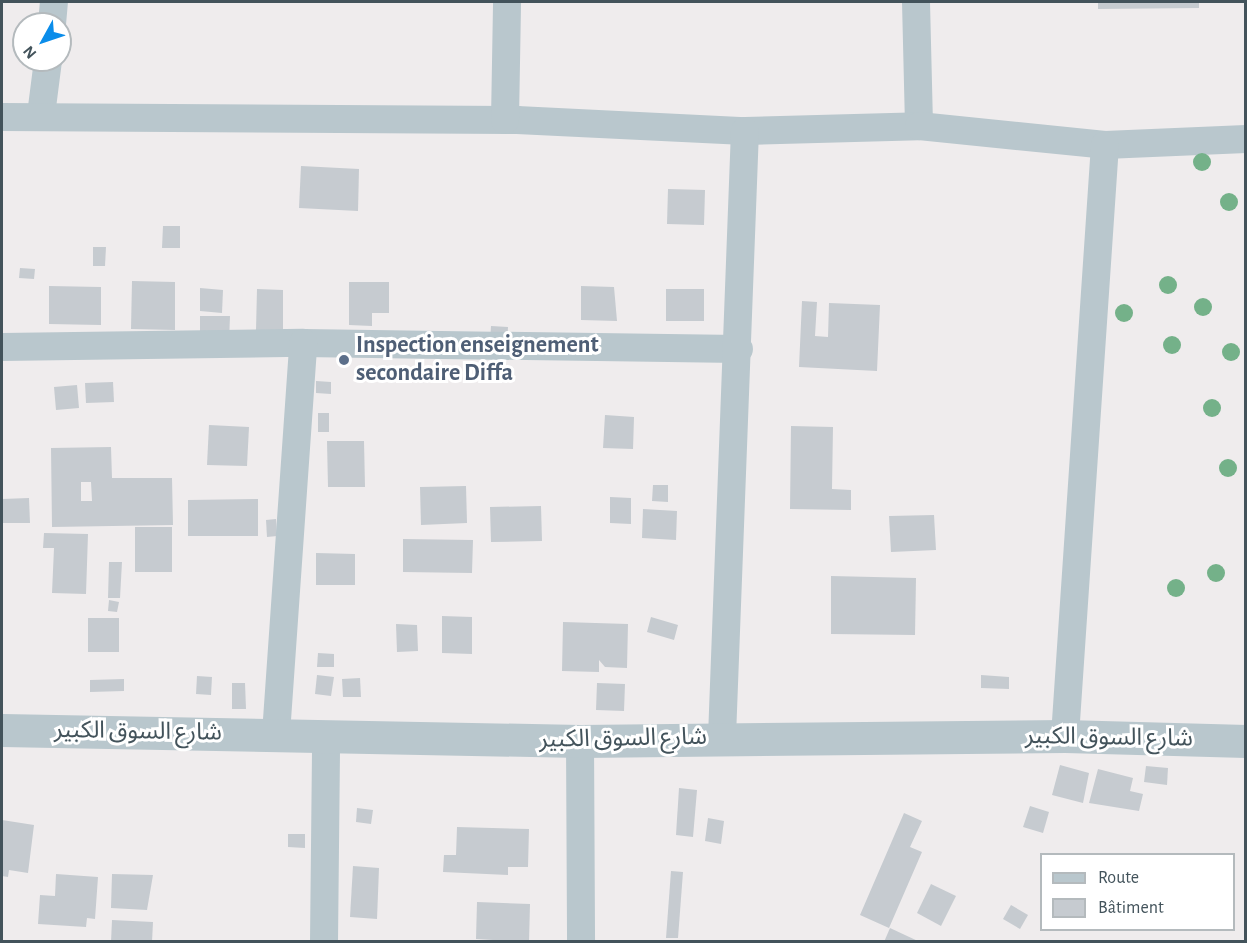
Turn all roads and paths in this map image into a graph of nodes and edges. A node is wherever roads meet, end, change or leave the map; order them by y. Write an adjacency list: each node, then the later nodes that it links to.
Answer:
1 (507, 2): 6 (street)
2 (916, 2): 7 (street)
3 (46, 72): 4 (street)
4 (41, 116): 5 (street); 6 (street)
5 (2, 117)
6 (505, 120): 8 (street)
7 (919, 126): 8 (street); 10 (street)
8 (745, 131): 13 (street)
9 (1245, 139): 10 (street)
10 (1105, 145): 16 (street)
11 (303, 343): 12 (street); 13 (street); 15 (street)
12 (2, 347)
13 (739, 349): 18 (street)
14 (2, 730): 15 (street, شارع السوق الكبير)
15 (276, 734): 17 (street, شارع السوق الكبير)
16 (1065, 736): 18 (street, شارع السوق الكبير); 20 (street, شارع السوق الكبير)
17 (326, 737): 19 (street, شارع السوق الكبير); 21 (street)
18 (722, 737): 19 (street, شارع السوق الكبير)
19 (580, 741): 22 (street)
20 (1245, 741)
21 (324, 942)
22 (582, 942)

